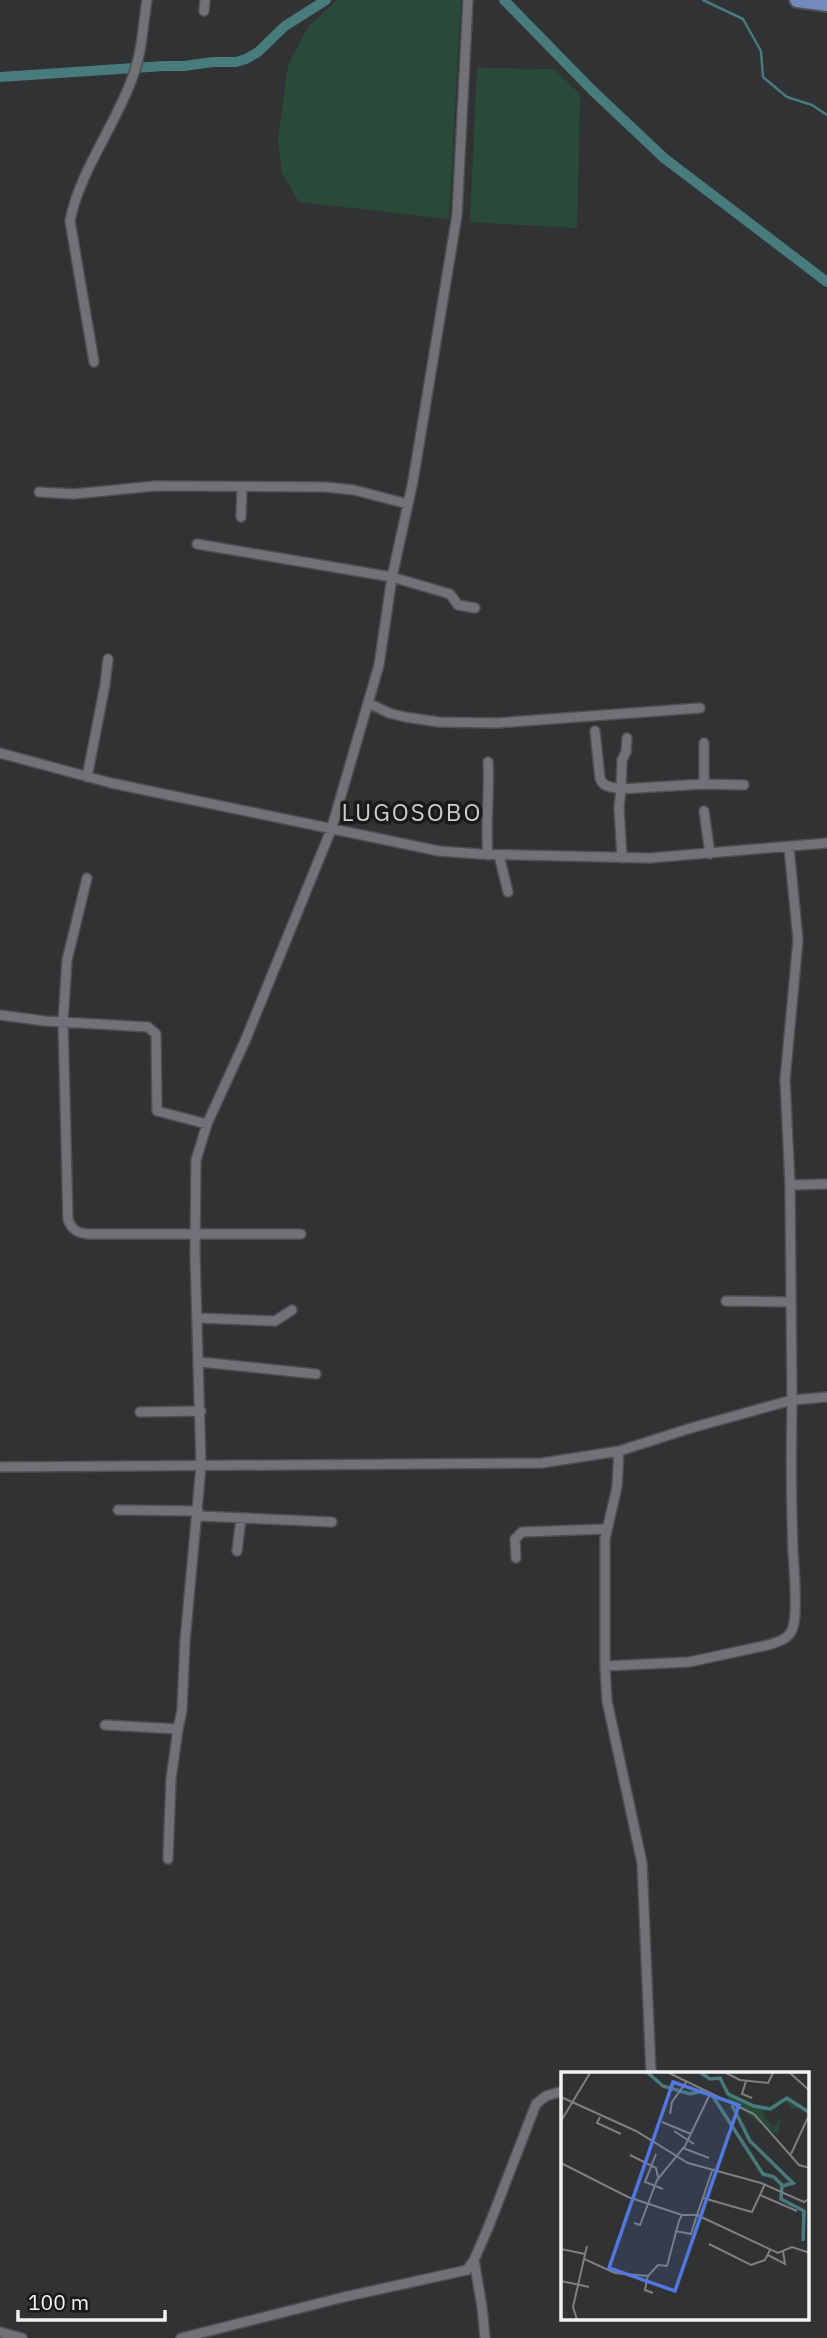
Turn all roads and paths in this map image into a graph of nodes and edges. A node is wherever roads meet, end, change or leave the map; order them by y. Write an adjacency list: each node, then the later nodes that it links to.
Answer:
1 (147, 0): 7 (street)
2 (205, 0): 6 (street)
3 (468, 0): 10 (street)
4 (798, 0): 5 (main road)
5 (827, 5)
6 (204, 11)
7 (94, 362)
8 (242, 487): 9 (street); 10 (street); 11 (street)
9 (39, 492)
10 (408, 504): 13 (street)
11 (241, 517)
12 (197, 544): 13 (street)
13 (392, 577): 14 (street); 16 (street)
14 (475, 608)
15 (108, 659): 23 (street)
16 (368, 703): 17 (street); 28 (street)
17 (699, 708)
18 (595, 731): 26 (street)
19 (627, 738): 26 (street)
20 (704, 743): 24 (street)
21 (0, 753): 23 (street)
22 (488, 762): 32 (street)
23 (86, 777): 28 (street)
24 (704, 784): 25 (street); 26 (street)
25 (744, 785)
26 (621, 789): 34 (street)
27 (704, 811): 31 (street)
28 (331, 830): 32 (street); 39 (street)
29 (827, 843): 30 (street)
30 (789, 848): 31 (street); 41 (street)
31 (710, 854): 34 (street)
32 (488, 855): 33 (street)
33 (499, 855): 34 (street); 36 (street)
34 (622, 858)
35 (88, 878): 38 (street)
36 (508, 892)
37 (0, 1015): 38 (street)
38 (63, 1022): 39 (street); 42 (street)
39 (206, 1124): 42 (street)
40 (827, 1184): 41 (street)
41 (790, 1185): 45 (street)
42 (195, 1234): 43 (street); 47 (street)
43 (301, 1234)
44 (726, 1301): 45 (street)
45 (791, 1302): 51 (street)
46 (292, 1310): 47 (street)
47 (198, 1318): 48 (street)
48 (200, 1362): 49 (street); 52 (street)
49 (316, 1374)
50 (827, 1397): 51 (street)
51 (792, 1400): 54 (street); 64 (street)
52 (201, 1411): 53 (street); 56 (street)
53 (140, 1412)
54 (619, 1451): 56 (street); 61 (street)
55 (0, 1466): 56 (street)
56 (201, 1466): 58 (street)
57 (118, 1510): 58 (street)
58 (198, 1513): 59 (street); 66 (street)
59 (241, 1518): 60 (street); 62 (street)
60 (332, 1522)
61 (606, 1529): 63 (street); 64 (street)
62 (237, 1551)
63 (516, 1558)
64 (605, 1666): 68 (street)
65 (105, 1726): 66 (street)
66 (178, 1728): 67 (street)
67 (168, 1859)
68 (650, 2072)
69 (561, 2092): 70 (street)
70 (474, 2260): 73 (street); 74 (street)
71 (0, 2332): 72 (street)
72 (22, 2338)
73 (181, 2338)
74 (485, 2338)

